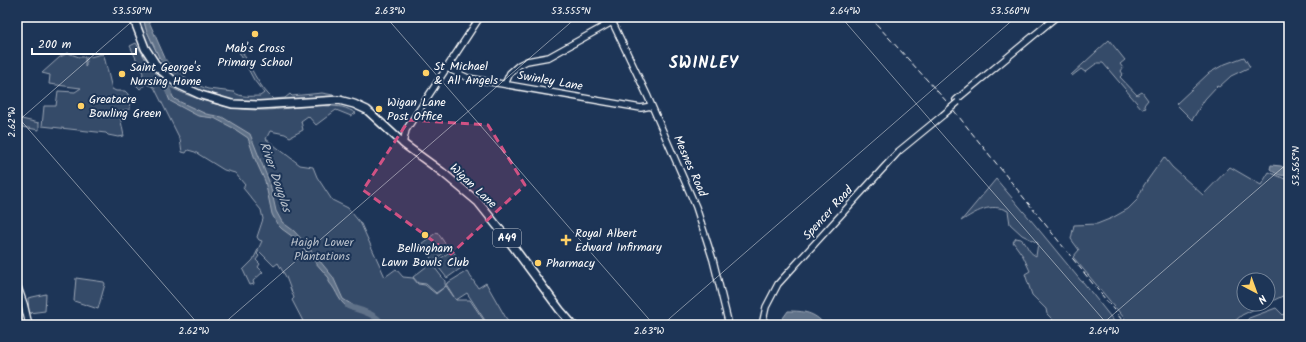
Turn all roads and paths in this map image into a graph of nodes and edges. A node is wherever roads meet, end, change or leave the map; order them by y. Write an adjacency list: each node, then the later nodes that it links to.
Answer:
1 (133, 17): 8 (highway, A49)
2 (480, 17): 6 (street)
3 (621, 17): 5 (street)
4 (1056, 17): 18 (street, Spencer Road, bridge)
5 (611, 19): 7 (street); 9 (street, Mesnes Road)
6 (447, 68): 7 (street, Swinley Lane); 11 (street)
7 (505, 84): 9 (street, Swinley Lane)
8 (322, 101): 10 (highway, Wigan Lane / A49); 10 (highway, Wigan Lane / A49)
9 (651, 106): 17 (street, Mesnes Road)
10 (372, 116): 12 (highway, Wigan Lane / A49)
11 (406, 130): 12 (street); 13 (street)
12 (394, 135): 13 (highway, Wigan Lane / A49)
13 (404, 144): 16 (highway, Wigan Lane / A49)
14 (17, 284): 15 (street)
15 (29, 325)
16 (573, 325)
17 (729, 325)
18 (762, 325)

